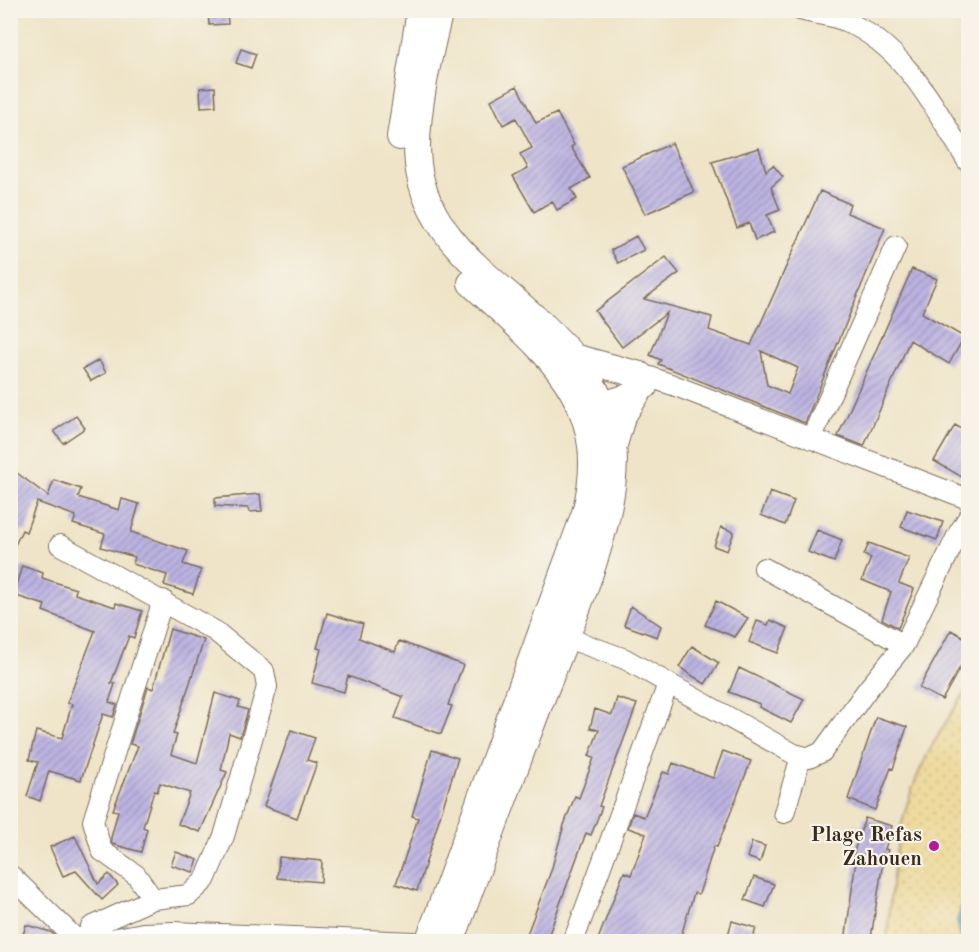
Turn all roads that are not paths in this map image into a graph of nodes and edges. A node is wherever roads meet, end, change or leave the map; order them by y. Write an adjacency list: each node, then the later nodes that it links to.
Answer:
1 (420, 10): 8 (main road)
2 (440, 10): 6 (main road)
3 (800, 10): 4 (street)
4 (969, 162)
5 (896, 246): 9 (street)
6 (577, 358): 7 (main road); 8 (main road)
7 (640, 382): 8 (street); 9 (street); 10 (main road)
8 (587, 395): 10 (main road); 26 (main road)
9 (811, 439): 11 (street)
10 (614, 448): 16 (main road)
11 (969, 499)
12 (969, 518): 17 (street)
13 (60, 545): 15 (street)
14 (764, 568): 17 (street)
15 (163, 600): 22 (street); 22 (street)
16 (565, 637): 18 (street); 27 (main road)
17 (904, 645): 19 (street)
18 (668, 684): 19 (street); 28 (street)
19 (801, 757): 20 (street)
20 (784, 813)
21 (10, 875): 23 (street)
22 (153, 898): 23 (street)
23 (81, 942)
24 (96, 942): 25 (street)
25 (412, 942)
26 (428, 942)
27 (451, 942)
28 (573, 942)

